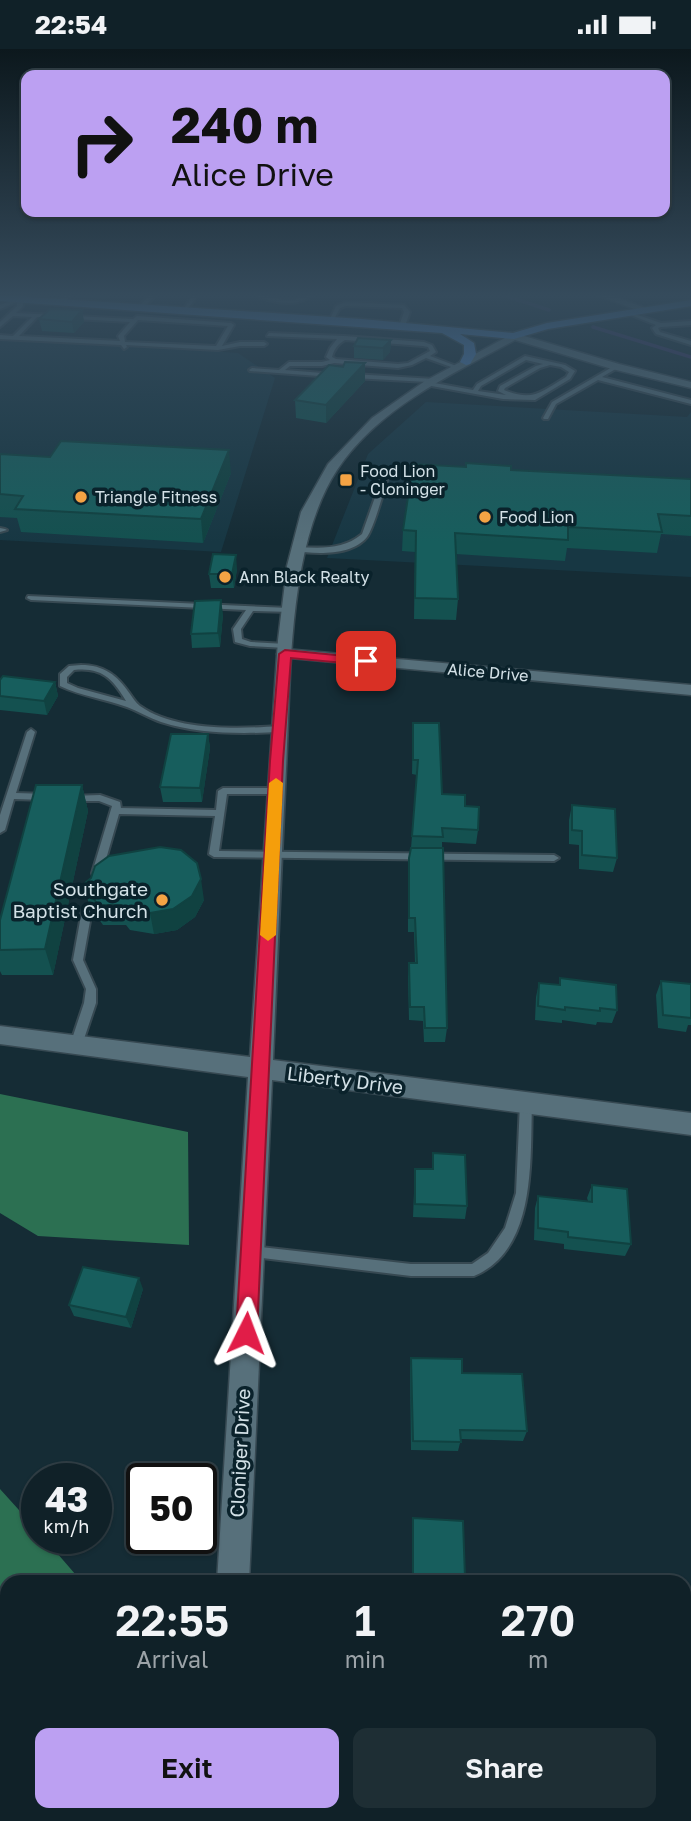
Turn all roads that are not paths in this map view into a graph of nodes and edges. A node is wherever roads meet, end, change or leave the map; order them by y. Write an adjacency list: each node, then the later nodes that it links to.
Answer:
1 (360, 377): 8 (lane)
2 (440, 377): 8 (main road, Cloniger Drive)
3 (493, 377): 10 (lane)
4 (521, 377): 6 (lane)
5 (656, 377): 9 (main road)
6 (568, 378): 10 (lane)
7 (598, 378): 11 (lane); 12 (lane)
8 (431, 382): 10 (lane); 14 (main road, Cloniger Drive)
9 (691, 385)
10 (475, 392)
11 (691, 402)
12 (546, 418)
13 (387, 470): 14 (lane)
14 (297, 549): 17 (main road, Cloniger Drive)
15 (31, 598): 16 (lane)
16 (251, 608): 17 (lane); 18 (lane)
17 (289, 610): 18 (main road, Cloniger Drive)
18 (285, 650): 19 (main road, Alice Drive); 21 (main road, Cloniger Drive)
19 (691, 690)
20 (135, 706): 20 (lane); 21 (lane)
21 (279, 729): 23 (main road, Cloniger Drive)
22 (31, 732): 24 (lane)
23 (275, 791): 26 (lane); 28 (main road, Cloniger Drive)
24 (11, 796): 25 (lane); 27 (lane)
25 (115, 811): 26 (lane); 30 (lane)
26 (219, 813): 28 (lane)
27 (0, 829)
28 (272, 854): 29 (lane); 34 (main road, Cloniger Drive)
29 (554, 858)
30 (93, 885)
31 (87, 910): 33 (lane)
32 (0, 1035): 33 (main road, Liberty Drive)
33 (76, 1045): 34 (main road, Liberty Drive)
34 (261, 1069): 35 (main road, Liberty Drive); 37 (main road, Cloniger Drive)
35 (526, 1103): 36 (main road, Liberty Drive); 37 (lane)
36 (691, 1124)
37 (251, 1252): 38 (main road, Cloniger Drive)
38 (233, 1575)

